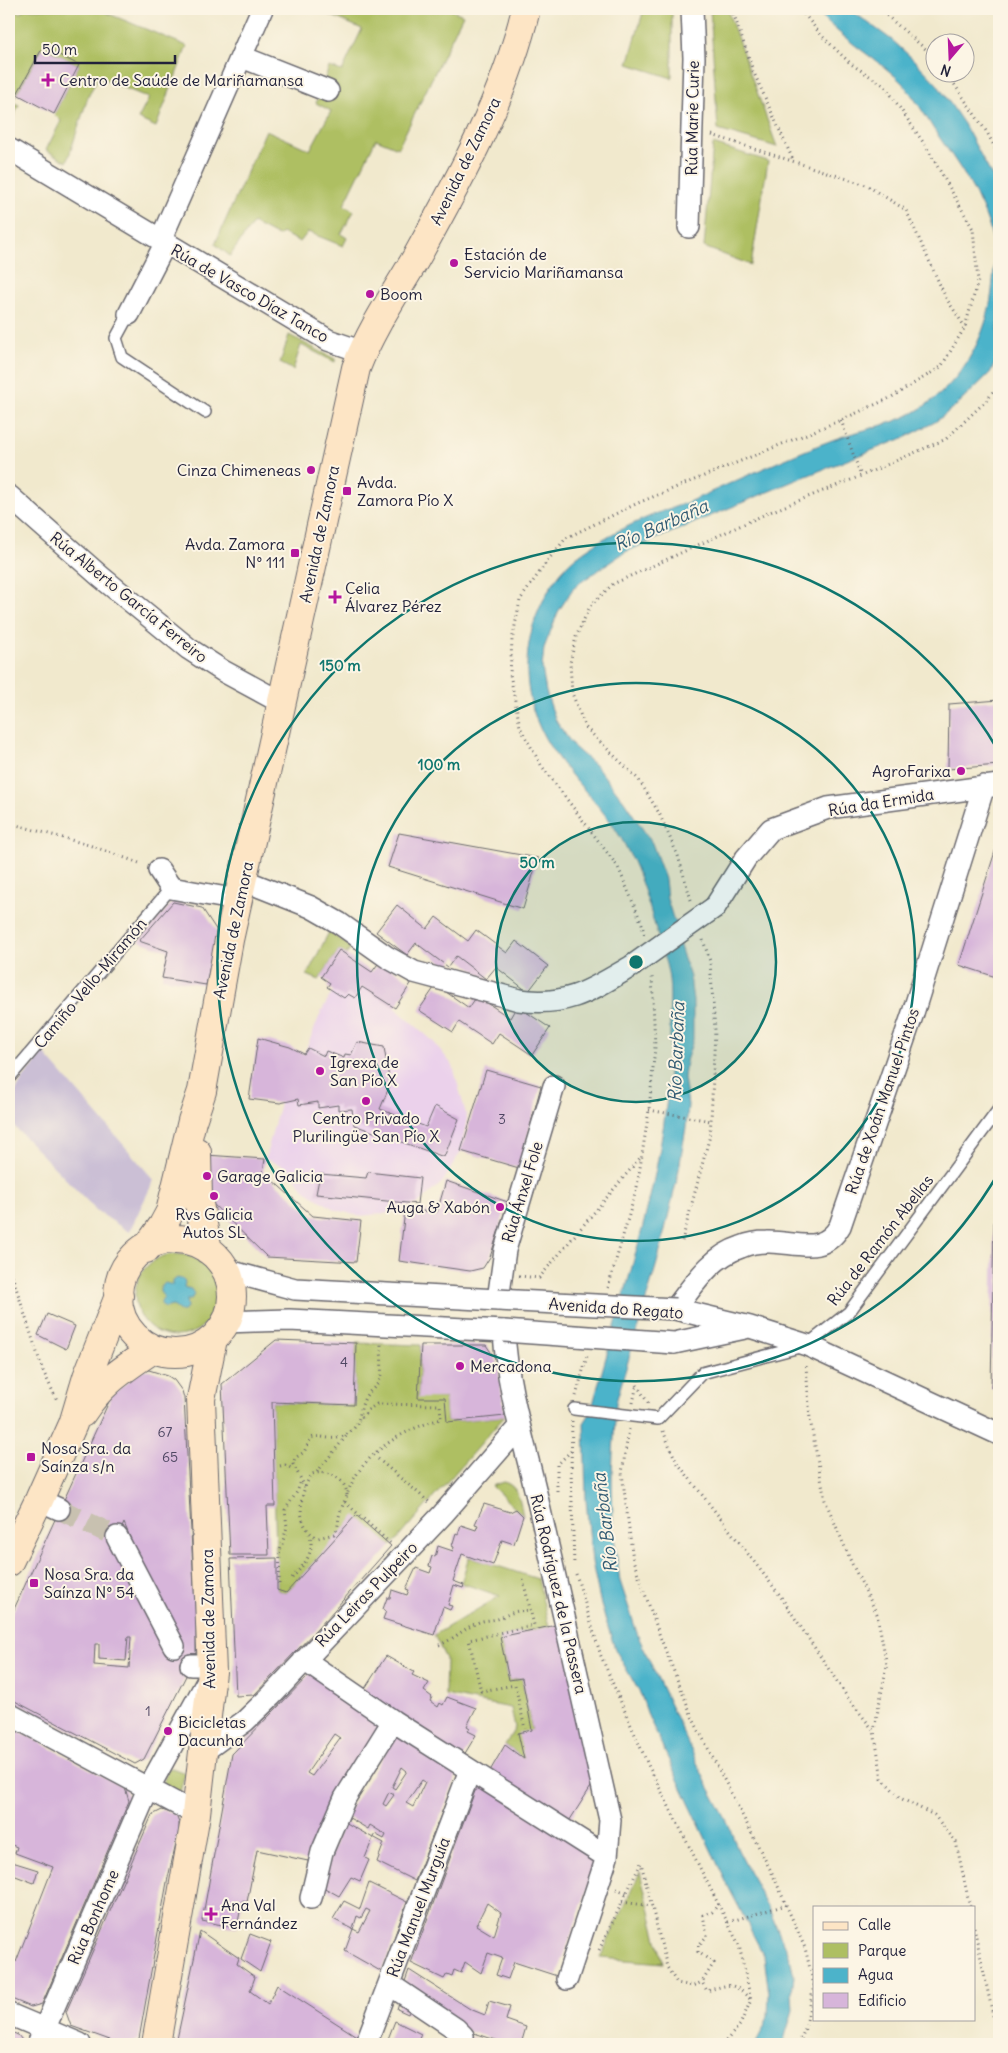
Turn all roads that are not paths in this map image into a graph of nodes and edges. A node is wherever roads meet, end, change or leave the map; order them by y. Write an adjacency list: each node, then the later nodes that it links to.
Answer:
1 (526, 9): 10 (street, Avenida de Zamora)
2 (692, 9): 7 (street, Rúa Marie Curie)
3 (258, 10): 4 (street)
4 (242, 57): 5 (street); 8 (street)
5 (328, 91)
6 (9, 149): 8 (street, Rúa de Vasco Díaz Tanco)
7 (689, 227)
8 (163, 241): 9 (street, Rúa de Vasco Díaz Tanco); 10 (street, Rúa de Vasco Díaz Tanco)
9 (129, 314): 11 (lane, Rúa de Vasco Díaz Tanco)
10 (363, 352): 13 (street, Avenida de Zamora)
11 (205, 412)
12 (9, 496): 13 (street, Rúa Alberto García Ferreiro)
13 (282, 703): 17 (street, Avenida de Zamora)
14 (992, 786): 17 (street, Rúa da Ermida, bridge); 27 (street, Rúa de Xoán Manuel Pintos)
15 (159, 870): 16 (street)
16 (170, 888): 17 (street); 18 (lane, Camiño Vello-Miramón)
17 (240, 890): 20 (street, Avenida de Zamora)
18 (9, 1078)
19 (554, 1086): 26 (street, Rúa Ánxel Fole)
20 (202, 1091): 22 (street, Avenida de Zamora); 23 (street, Avenida de Zamora)
21 (999, 1109): 31 (lane, Rúa de Ramón Abellas)
22 (146, 1249): 23 (street); 25 (street)
23 (208, 1250): 24 (street)
24 (225, 1270): 26 (street, Avenida do Regato); 29 (street)
25 (119, 1296): 32 (street); 35 (street)
26 (498, 1300): 27 (street, Avenida do Regato, bridge)
27 (675, 1310): 28 (street, Avenida do Regato)
28 (750, 1327): 30 (street, Avenida do Regato, bridge); 31 (street)
29 (219, 1331): 30 (street, Avenida do Regato); 32 (street); 33 (street, Avenida de Zamora)
30 (504, 1331): 36 (street, Rúa Rodríguez de la Passera)
31 (807, 1345): 34 (lane, Rúa de Ramón Abellas); 37 (street)
32 (163, 1351): 33 (street); 35 (street)
33 (201, 1399): 42 (street, Avenida de Zamora)
34 (574, 1409)
35 (66, 1414): 39 (street)
36 (519, 1426): 41 (street, Rúa Leiras Pulpeiro); 49 (street, Rúa Rodríguez de la Passera)
37 (999, 1434)
38 (117, 1537): 40 (street)
39 (9, 1562)
40 (174, 1646)
41 (304, 1660): 44 (street); 45 (street, Rúa Leiras Pulpeiro)
42 (205, 1668): 45 (street, Avenida de Zamora); 47 (street, Rúa Bonhome)
43 (9, 1714): 47 (street)
44 (393, 1721): 46 (street); 50 (street)
45 (204, 1751): 48 (street, Avenida de Zamora)
46 (470, 1770): 49 (street); 52 (street, Rúa Manuel Murguía)
47 (148, 1789): 48 (street); 54 (street, Rúa Bonhome)
48 (196, 1814): 56 (street, Avenida de Zamora)
49 (607, 1857): 51 (street, Rúa Rodríguez de la Passera)
50 (311, 1898)
51 (567, 1979)
52 (389, 1984): 57 (street, Rúa Manuel Murguía); 58 (street)
53 (9, 2014): 54 (street)
54 (41, 2037): 55 (street)
55 (80, 2044)
56 (156, 2044)
57 (366, 2044)
58 (460, 2044)

